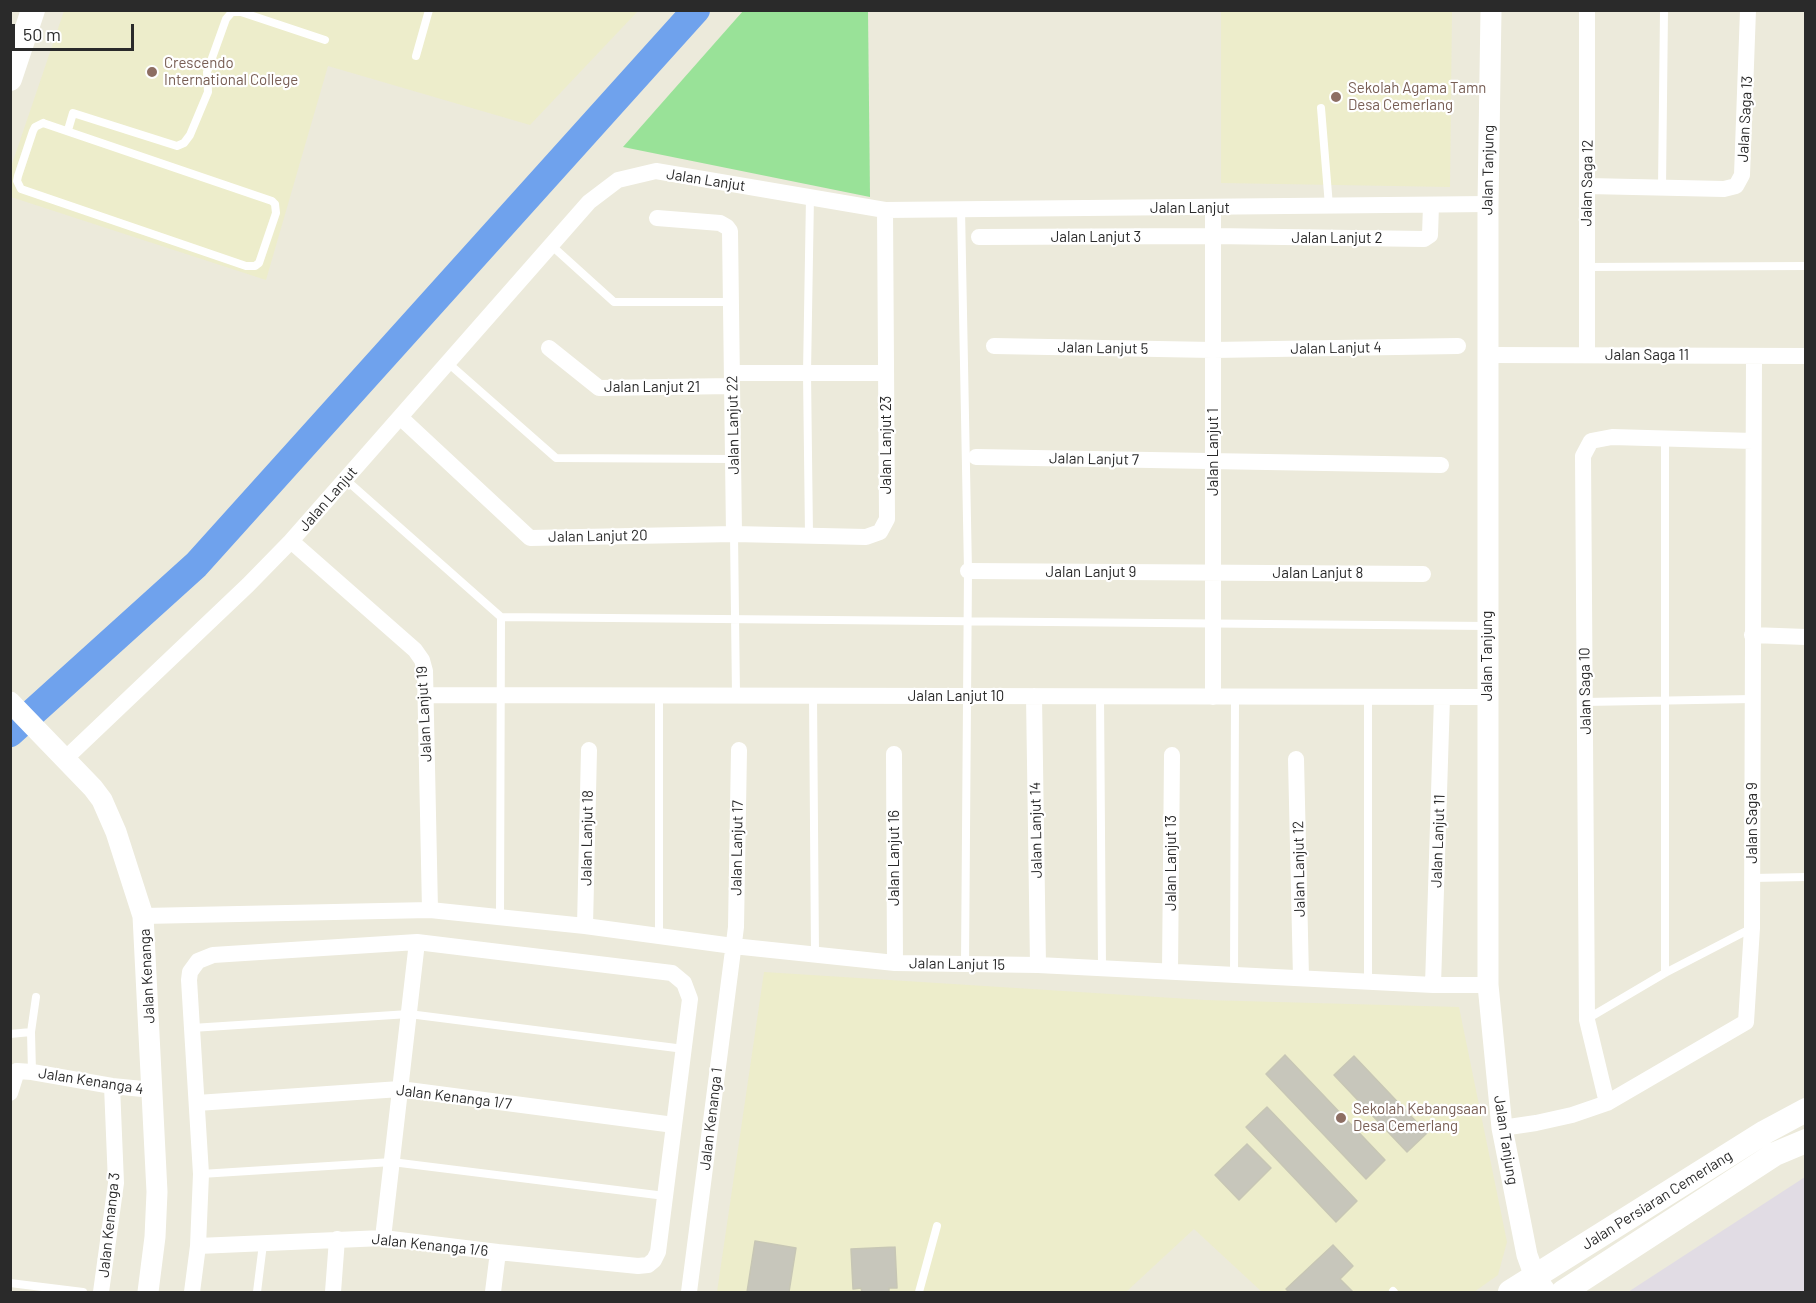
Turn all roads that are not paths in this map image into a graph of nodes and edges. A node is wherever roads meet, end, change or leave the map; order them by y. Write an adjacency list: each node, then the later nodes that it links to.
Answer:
1 (33, 10): 9 (main road)
2 (429, 10): 8 (lane)
3 (1491, 10): 15 (street, Jalan Tanjung)
4 (1587, 10): 12 (street, Jalan Saga 12)
5 (1664, 10): 13 (lane)
6 (1748, 10): 13 (street, Jalan Saga 13)
7 (325, 40): 11 (lane)
8 (417, 56)
9 (10, 79)
10 (1321, 108): 17 (lane)
11 (68, 130): 11 (lane)
12 (1588, 186): 13 (street, Jalan Saga 13); 26 (street, Jalan Saga 12)
13 (1662, 188)
14 (810, 197): 20 (street, Jalan Lanjut); 24 (street, Jalan Lanjut); 37 (lane)
15 (1488, 204): 16 (street, Jalan Lanjut); 32 (street, Jalan Tanjung)
16 (1431, 205): 17 (street, Jalan Lanjut); 22 (street, Jalan Lanjut 2)
17 (1329, 206): 18 (street, Jalan Lanjut)
18 (1213, 208): 19 (street, Jalan Lanjut); 22 (street, Jalan Lanjut 1)
19 (961, 209): 20 (street, Jalan Lanjut); 51 (lane)
20 (885, 210): 38 (street, Jalan Lanjut 23)
21 (657, 218): 27 (street, Jalan Lanjut 22)
22 (1212, 236): 23 (street, Jalan Lanjut 3); 31 (street, Jalan Lanjut 1)
23 (979, 237)
24 (552, 246): 27 (lane); 36 (street, Jalan Lanjut)
25 (1806, 266): 26 (lane)
26 (1586, 267): 33 (street, Jalan Saga 12)
27 (731, 302): 39 (street, Jalan Lanjut 22)
28 (994, 346): 31 (street, Jalan Lanjut 5)
29 (1458, 346): 31 (street, Jalan Lanjut 4)
30 (549, 348): 39 (street, Jalan Lanjut 21)
31 (1213, 350): 45 (street, Jalan Lanjut 1)
32 (1489, 355): 33 (street, Jalan Saga 11); 58 (street, Jalan Tanjung)
33 (1587, 355): 34 (street, Jalan Saga 11)
34 (1754, 356): 35 (street, Jalan Saga 11); 42 (street, Jalan Saga 9)
35 (1806, 356)
36 (448, 363): 40 (street, Jalan Lanjut); 44 (lane)
37 (807, 373): 38 (street, Jalan Lanjut 21); 39 (street, Jalan Lanjut 21); 49 (lane)
38 (886, 373): 49 (street, Jalan Lanjut 23)
39 (732, 380): 44 (street, Jalan Lanjut 22)
40 (400, 417): 47 (street, Jalan Lanjut); 48 (street, Jalan Lanjut 20)
41 (1665, 439): 42 (street, Jalan Saga 10); 75 (lane); 77 (street, Jalan Saga 10)
42 (1753, 441): 59 (street, Jalan Saga 9)
43 (976, 457): 45 (street, Jalan Lanjut 7)
44 (733, 459): 48 (street, Jalan Lanjut 22)
45 (1213, 461): 46 (street); 52 (street, Jalan Lanjut 1)
46 (1441, 465)
47 (345, 479): 50 (street, Jalan Lanjut); 54 (lane)
48 (734, 534): 49 (street, Jalan Lanjut 23); 55 (lane, Jalan Lanjut 22)
49 (809, 535)
50 (291, 541): 61 (street, Jalan Lanjut 19); 82 (street, Jalan Lanjut)
51 (968, 571): 52 (street, Jalan Lanjut 9); 56 (lane)
52 (1213, 573): 53 (street, Jalan Lanjut 8); 57 (street, Jalan Lanjut 1)
53 (1423, 574)
54 (501, 617): 55 (lane); 62 (lane)
55 (735, 619): 56 (lane); 64 (lane, Jalan Lanjut 22)
56 (967, 621): 57 (lane); 66 (lane)
57 (1213, 623): 58 (lane); 69 (street, Jalan Lanjut 1)
58 (1487, 626): 73 (street, Jalan Tanjung)
59 (1752, 635): 60 (street); 74 (street, Jalan Saga 9)
60 (1806, 636)
61 (425, 695): 62 (street, Jalan Lanjut 10); 86 (street, Jalan Lanjut 19)
62 (502, 695): 63 (street, Jalan Lanjut 10); 88 (lane)
63 (659, 696): 64 (street, Jalan Lanjut 10); 91 (lane)
64 (736, 696): 65 (street, Jalan Lanjut 10)
65 (813, 696): 66 (street, Jalan Lanjut 10); 94 (lane)
66 (967, 696): 67 (street, Jalan Lanjut 10); 96 (lane)
67 (1034, 696): 68 (street, Jalan Lanjut 10); 97 (street, Jalan Lanjut 14)
68 (1100, 696): 69 (street, Jalan Lanjut 10); 98 (lane)
69 (1213, 696): 70 (street, Jalan Lanjut 10)
70 (1235, 697): 71 (street, Jalan Lanjut 10); 101 (lane)
71 (1368, 697): 72 (street, Jalan Lanjut 10); 103 (lane)
72 (1442, 697): 73 (street, Jalan Lanjut 10); 104 (street, Jalan Lanjut 11)
73 (1488, 697): 105 (street, Jalan Tanjung)
74 (1752, 699): 75 (lane); 85 (street, Jalan Saga 9)
75 (1666, 700): 77 (lane); 100 (lane)
76 (10, 702): 82 (street, Jalan Kenanga)
77 (1585, 702): 108 (street, Jalan Saga 10)
78 (590, 750): 89 (street, Jalan Lanjut 18)
79 (739, 750): 93 (street, Jalan Lanjut 17)
80 (894, 754): 95 (street, Jalan Lanjut 16)
81 (1172, 755): 99 (street, Jalan Lanjut 13)
82 (65, 759): 87 (street, Jalan Kenanga)
83 (1296, 759): 102 (street, Jalan Lanjut 12)
84 (1806, 877): 85 (lane)
85 (1752, 878): 90 (street, Jalan Saga 9)
86 (430, 910): 87 (street, Jalan Lanjut 15); 88 (street, Jalan Lanjut 15)
87 (143, 916): 116 (street, Jalan Kenanga)
88 (500, 917): 89 (street, Jalan Lanjut 15)
89 (585, 926): 91 (street, Jalan Lanjut 15)
90 (1752, 928): 100 (lane); 119 (street, Jalan Saga 9)
91 (659, 936): 93 (street, Jalan Lanjut 15)
92 (417, 942): 107 (street); 109 (street); 112 (street)
93 (733, 946): 94 (street, Jalan Lanjut 15); 142 (street, Jalan Kenanga 1)
94 (815, 955): 95 (street, Jalan Lanjut 15)
95 (895, 963): 96 (street, Jalan Lanjut 15)
96 (966, 964): 97 (street, Jalan Lanjut 15)
97 (1038, 965): 98 (street, Jalan Lanjut 15)
98 (1102, 968): 99 (street, Jalan Lanjut 15)
99 (1170, 971): 101 (street, Jalan Lanjut 15)
100 (1665, 973): 108 (lane)
101 (1234, 975): 102 (street, Jalan Lanjut 15)
102 (1301, 978): 103 (street, Jalan Lanjut 15)
103 (1368, 981): 104 (street, Jalan Lanjut 15)
104 (1433, 985): 105 (street, Jalan Lanjut 15)
105 (1488, 985): 122 (street, Jalan Tanjung)
106 (36, 997): 110 (lane)
107 (409, 1014): 109 (lane); 112 (lane); 115 (street)
108 (1587, 1020): 119 (street, Jalan Saga 10)
109 (192, 1028): 118 (street)
110 (31, 1032): 111 (lane); 113 (lane)
111 (10, 1034)
112 (684, 1049): 121 (street)
113 (20, 1071): 114 (street, Jalan Kenanga 4); 117 (street, Jalan Kenanga 4)
114 (112, 1086): 116 (street, Jalan Kenanga 4); 136 (street, Jalan Kenanga 3)
115 (400, 1089): 118 (street, Jalan Kenanga 1/7); 121 (street, Jalan Kenanga 1/7); 124 (street)
116 (153, 1090): 137 (street, Jalan Kenanga)
117 (10, 1093)
118 (196, 1103): 125 (street)
119 (1607, 1103): 122 (street, Jalan Saga 9)
120 (1806, 1110): 134 (main road, Jalan Persiaran Cemerlang)
121 (674, 1125): 126 (street)
122 (1502, 1128): 134 (street, Jalan Tanjung)
123 (1806, 1141): 145 (main road, Jalan Persiaran Cemerlang)
124 (392, 1162): 125 (lane); 126 (lane); 128 (street)
125 (201, 1174): 131 (street)
126 (665, 1196): 132 (street, Jalan Kenanga 1/6)
127 (938, 1226): 143 (lane)
128 (383, 1238): 129 (street, Jalan Kenanga 1/6); 132 (street, Jalan Kenanga 1/6)
129 (337, 1239): 130 (street, Jalan Kenanga 1/6); 140 (street)
130 (263, 1244): 131 (street, Jalan Kenanga 1/6); 139 (lane)
131 (198, 1246): 138 (street)
132 (498, 1252): 141 (street)
133 (10, 1283): 135 (lane)
134 (1541, 1285): 144 (main road, Jalan Persiaran Cemerlang)
135 (83, 1293)
136 (101, 1293)
137 (148, 1293)
138 (192, 1293)
139 (257, 1293)
140 (333, 1293)
141 (494, 1293)
142 (689, 1293)
143 (919, 1293)
144 (1510, 1293)
145 (1563, 1293)

